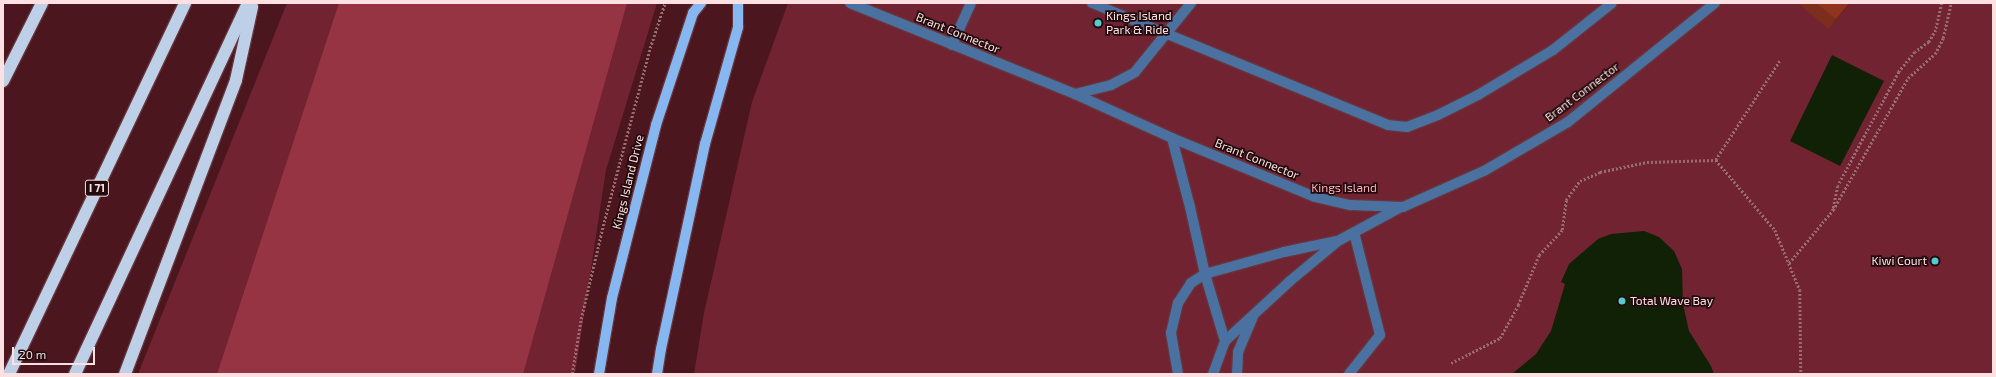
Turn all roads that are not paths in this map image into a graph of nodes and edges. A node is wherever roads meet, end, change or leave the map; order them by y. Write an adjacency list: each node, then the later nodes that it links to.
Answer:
1 (42, 3): 15 (highway)
2 (185, 3): 24 (highway, I 71)
3 (248, 3): 25 (highway)
4 (252, 3): 26 (highway)
5 (701, 3): 27 (main road, Kings Island Drive)
6 (738, 3): 28 (main road)
7 (850, 3): 14 (lane, Brant Connector)
8 (971, 3): 14 (lane)
9 (1092, 3): 13 (lane)
10 (1191, 3): 13 (lane)
11 (1612, 3): 13 (lane)
12 (1715, 3): 18 (lane, Brant Connector)
13 (1167, 34): 16 (lane)
14 (952, 45): 16 (lane, Brant Connector)
15 (3, 81)
16 (1075, 94): 17 (lane, Brant Connector)
17 (1172, 138): 18 (lane, Brant Connector); 21 (lane)
18 (1403, 206): 19 (lane)
19 (1354, 232): 20 (lane); 32 (lane)
20 (1338, 241): 21 (lane); 22 (lane)
21 (1205, 274): 23 (lane); 29 (lane)
22 (1255, 313): 23 (lane); 31 (lane)
23 (1225, 341): 30 (lane)
24 (9, 374)
25 (75, 374)
26 (125, 374)
27 (599, 374)
28 (657, 374)
29 (1178, 374)
30 (1213, 374)
31 (1237, 374)
32 (1349, 374)

